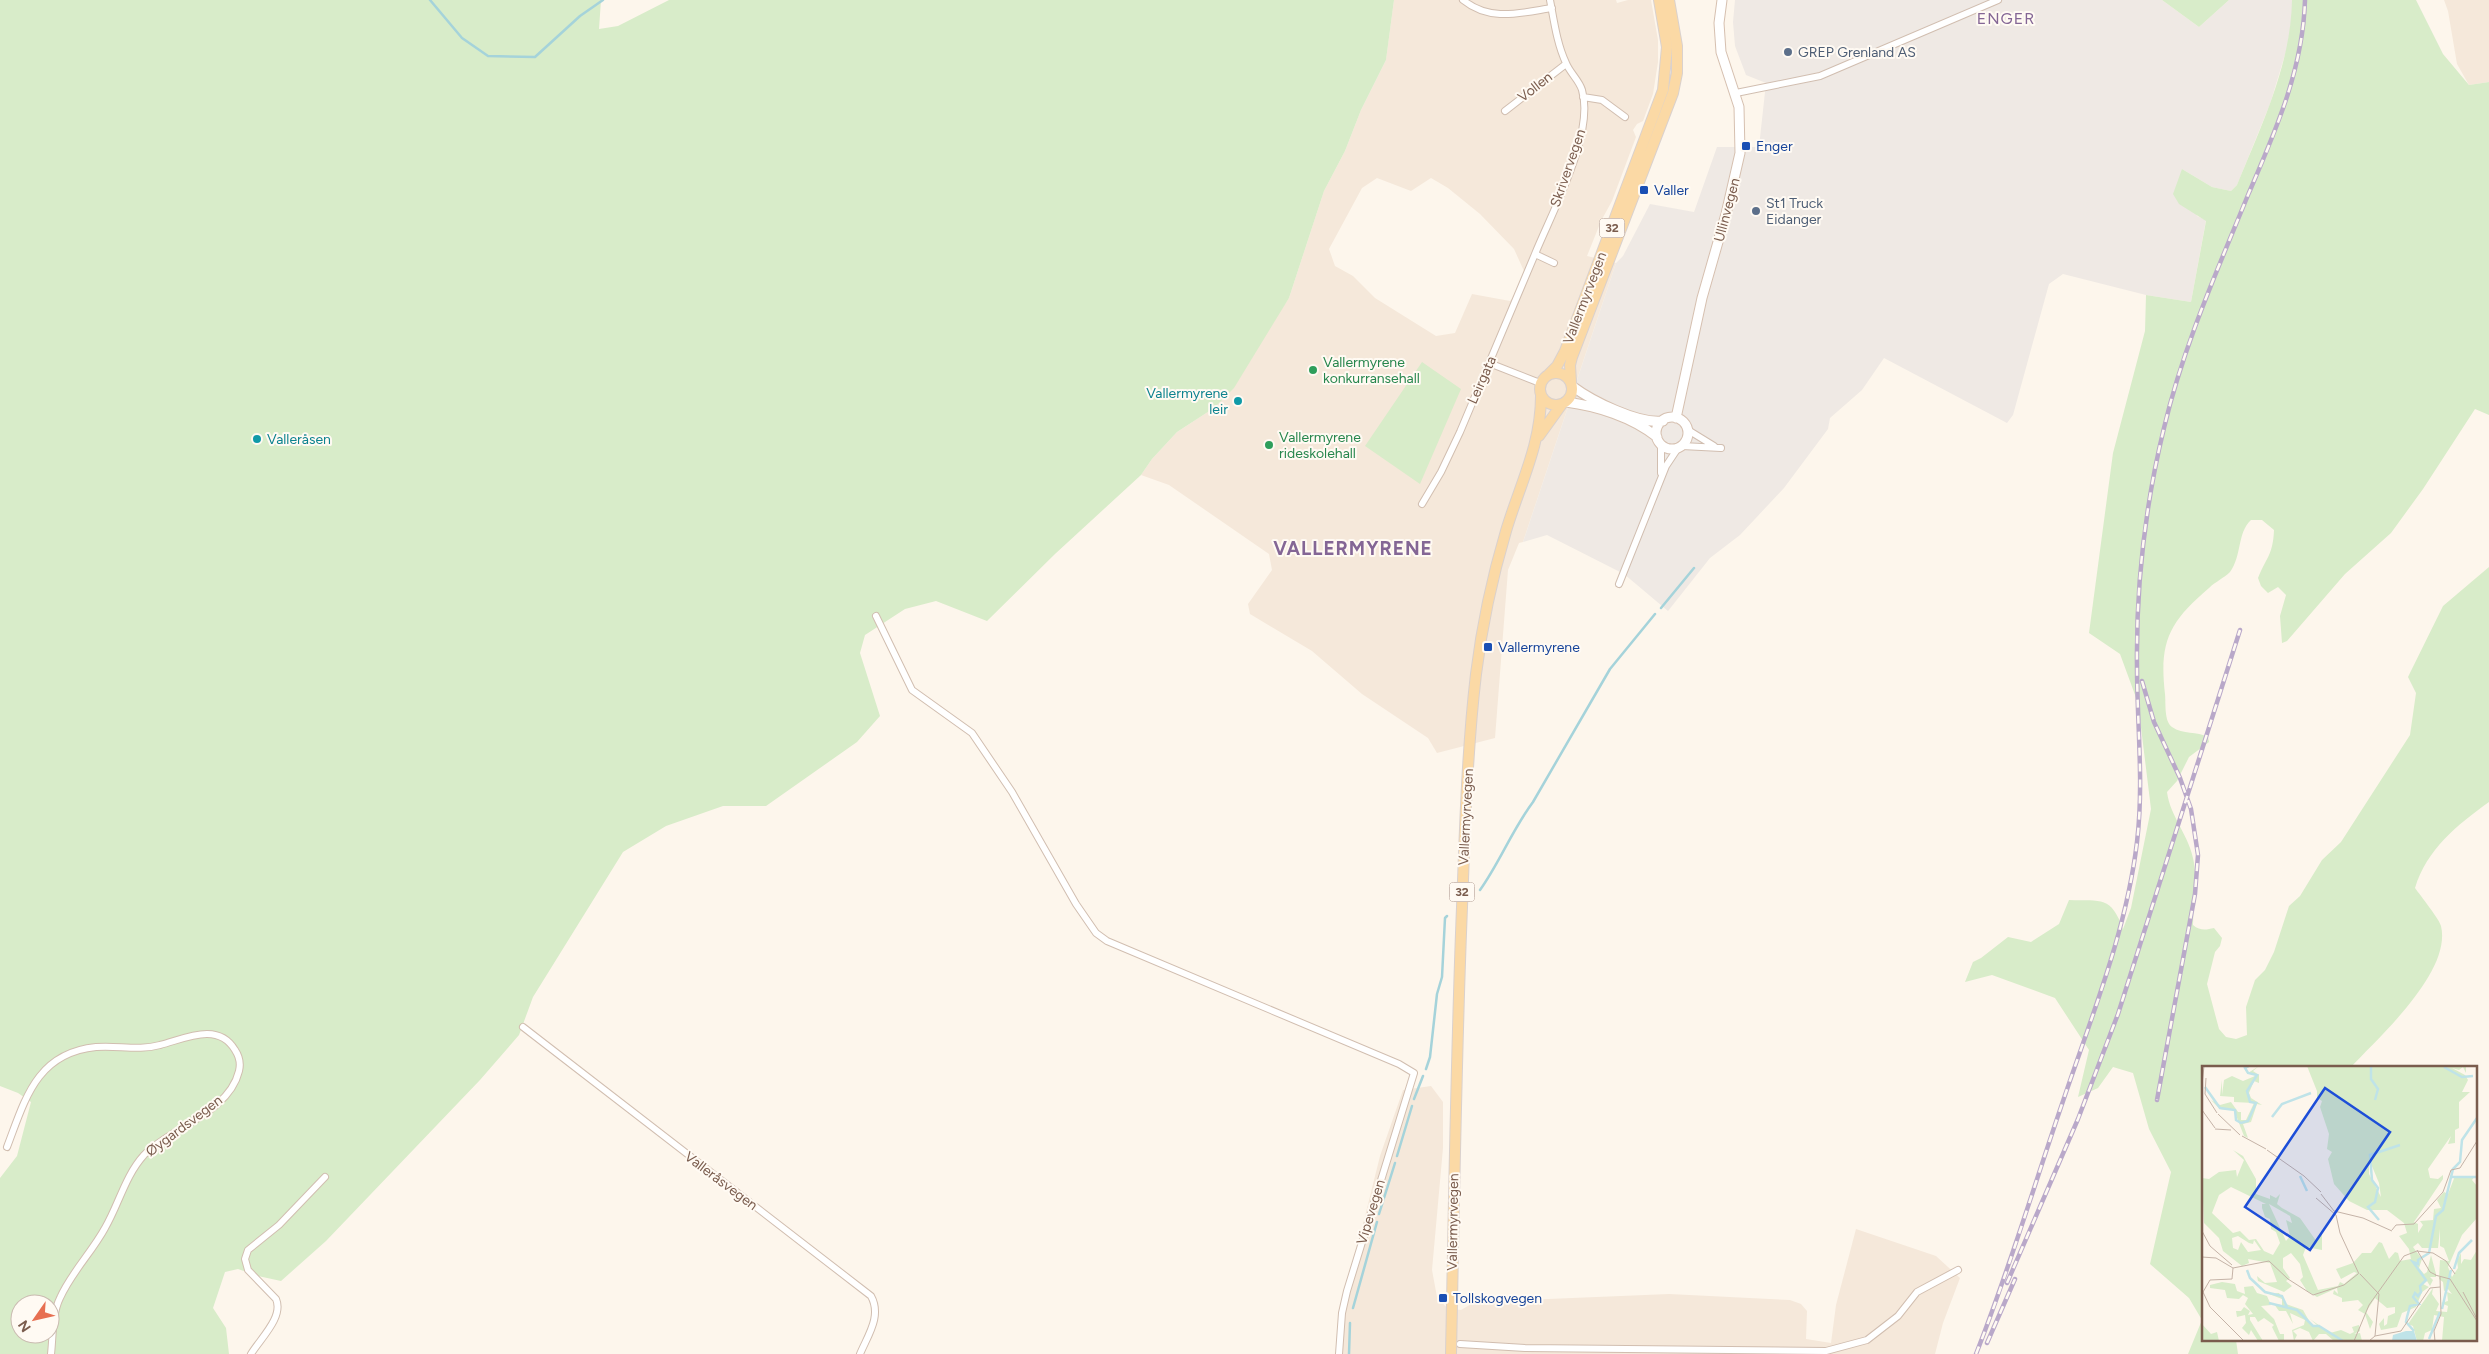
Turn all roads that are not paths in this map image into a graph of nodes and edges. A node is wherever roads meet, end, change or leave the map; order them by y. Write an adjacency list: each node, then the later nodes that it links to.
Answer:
1 (1463, 0): 7 (street)
2 (1550, 0): 7 (street, Skrivervegen)
3 (1659, 0): 16 (main road, Vallermyrvegen / 32)
4 (1669, 0): 18 (main road, Vallermyrvegen / 32)
5 (1722, 0): 9 (main road, Ullinvegen)
6 (1998, 0): 9 (street)
7 (1552, 8): 8 (street, Skrivervegen)
8 (1566, 64): 10 (street, Skrivervegen); 11 (street, Vollen)
9 (1736, 93): 21 (main road, Ullinvegen)
10 (1583, 97): 12 (street); 13 (street, Skrivervegen)
11 (1505, 111)
12 (1625, 117)
13 (1536, 254): 14 (street); 15 (street, Leirgata)
14 (1554, 263)
15 (1489, 363): 17 (street); 28 (street, Leirgata)
16 (1549, 374): 17 (main road, Vallermyrvegen / 32); 18 (main road)
17 (1540, 383): 19 (main road, Vallermyrvegen / 32)
18 (1571, 384): 20 (main road, Vallermyrvegen / 32); 22 (main road)
19 (1541, 396): 20 (main road); 24 (main road, Vallermyrvegen / 32)
20 (1564, 403): 24 (main road, Vallermyrvegen / 32); 25 (main road)
21 (1676, 418): 22 (main road); 23 (main road)
22 (1663, 421): 25 (main road)
23 (1688, 430): 26 (main road); 26 (street)
24 (1537, 439): 42 (main road, Vallermyrvegen / 32)
25 (1659, 440): 26 (main road); 27 (street)
26 (1680, 447): 27 (street)
27 (1660, 480): 29 (street)
28 (1422, 504)
29 (1619, 584)
30 (876, 616): 41 (street, Vipevegen)
31 (522, 1027): 40 (street, Valleråsvegen)
32 (7, 1147): 38 (street, Øygardsvegen)
33 (325, 1177): 39 (street)
34 (1958, 1270): 37 (street)
35 (1460, 1344): 36 (street)
36 (1525, 1351): 37 (street)
37 (1802, 1353)
38 (51, 1354)
39 (251, 1354)
40 (860, 1354)
41 (1339, 1354)
42 (1451, 1354)

